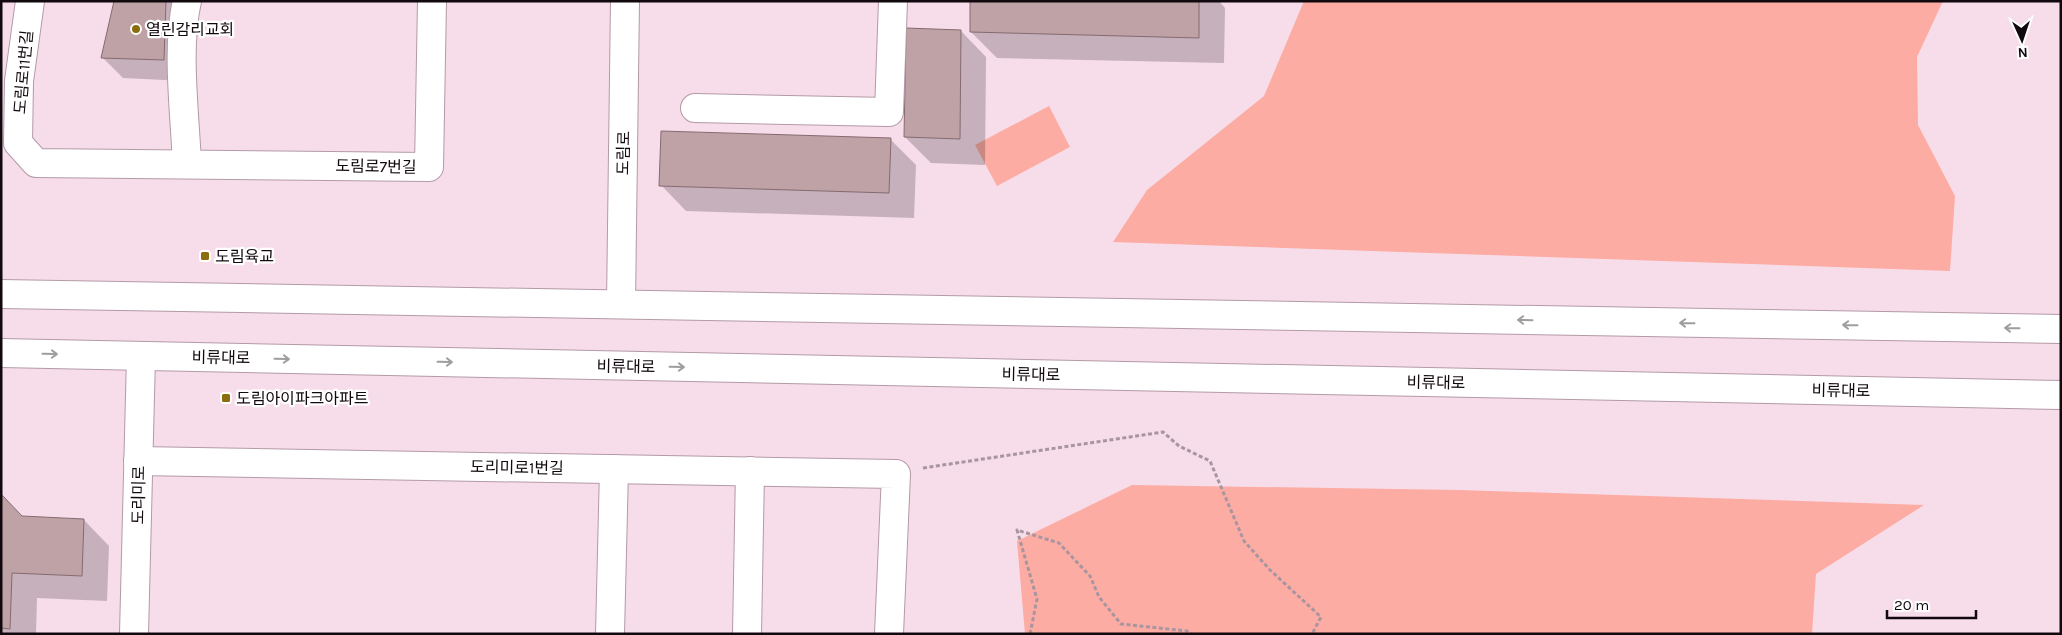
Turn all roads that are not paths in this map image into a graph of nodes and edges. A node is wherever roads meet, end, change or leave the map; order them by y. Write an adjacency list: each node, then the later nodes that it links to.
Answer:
1 (30, 1): 7 (main road, 도림로11번길)
2 (187, 1): 8 (main road)
3 (432, 1): 8 (main road, 도림로7번길)
4 (625, 1): 10 (main road, 도림로)
5 (893, 1): 6 (main road)
6 (695, 108)
7 (18, 143): 8 (main road, 도림로7번길)
8 (187, 164)
9 (1, 294): 10 (main road)
10 (621, 304): 11 (main road, one-way to 10)
11 (2061, 329)
12 (1, 353): 13 (main road, 비류대로, one-way to 13)
13 (141, 356): 14 (main road, 비류대로, one-way to 14); 15 (main road, 도리미로)
14 (2061, 395)
15 (138, 461): 16 (main road, 도리미로1번길); 18 (main road, 도리미로)
16 (614, 469): 17 (main road, 도리미로1번길); 19 (main road)
17 (750, 471): 20 (main road); 21 (main road, 도리미로1번길)
18 (134, 634)
19 (610, 634)
20 (747, 634)
21 (889, 634)

